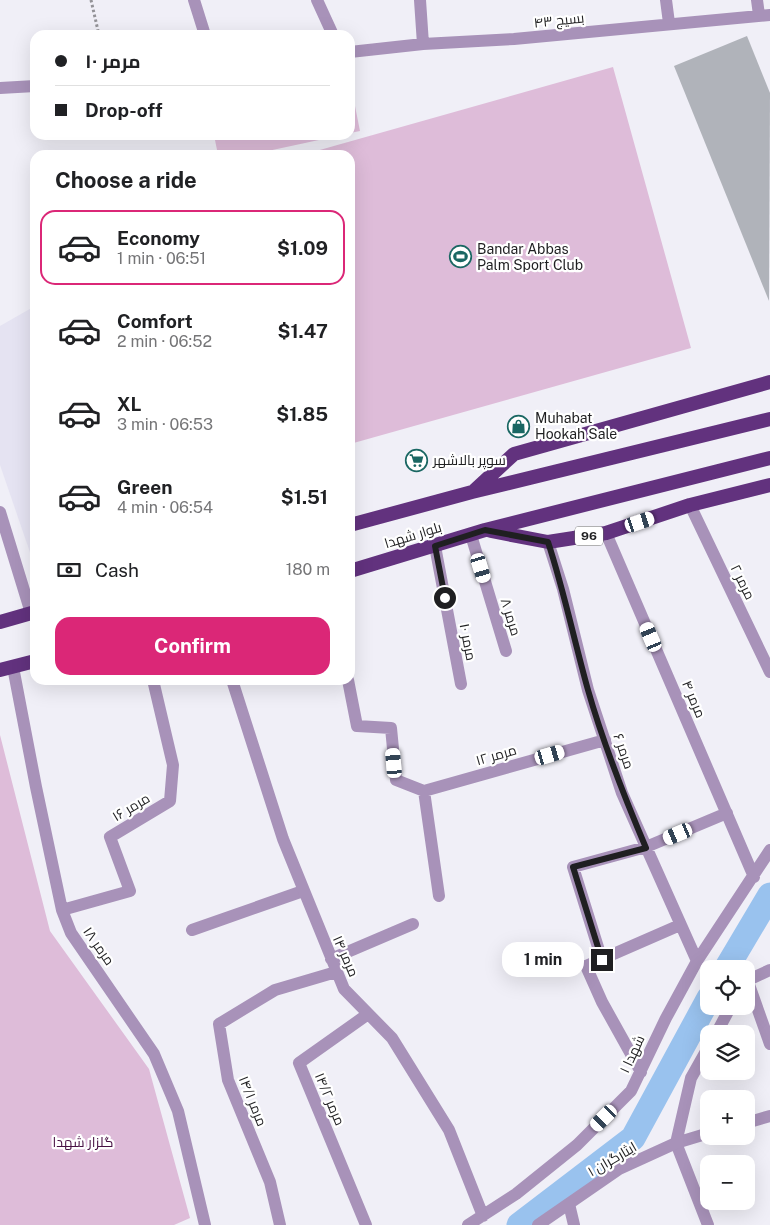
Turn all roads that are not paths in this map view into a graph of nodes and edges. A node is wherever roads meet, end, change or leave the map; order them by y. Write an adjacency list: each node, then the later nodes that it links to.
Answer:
1 (194, 0): 8 (street)
2 (317, 0): 9 (street)
3 (420, 0): 10 (street)
4 (666, 0): 7 (street)
5 (757, 0): 6 (street)
6 (765, 15): 7 (street, بسیج ۴۳)
7 (669, 24): 10 (street, بسیج ۴۳)
8 (203, 30)
9 (331, 30)
10 (423, 44): 11 (street, بسیج ۴۳)
11 (355, 51)
12 (1, 86): 13 (street)
13 (30, 86)
14 (770, 382): 18 (highway)
15 (770, 419): 18 (highway, بلوار شهدا)
16 (770, 458): 22 (highway, بلوار شهدا)
17 (770, 485): 19 (highway, 96)
18 (472, 492): 21 (highway, بلوار شهدا)
19 (690, 505): 23 (highway, 96); 34 (street, مرمر ۲)
20 (0, 512): 28 (street)
21 (355, 524)
22 (485, 530): 24 (highway, بلوار شهدا); 25 (highway, 96)
23 (606, 533): 25 (highway, 96); 41 (street, مرمر ۴)
24 (471, 535): 26 (highway, بلوار شهدا); 31 (street, مرمر ۸)
25 (548, 542): 39 (street, مرمر ۶)
26 (435, 546): 27 (highway, بلوار شهدا); 35 (street, مرمر ۱۰)
27 (355, 570)
28 (30, 603)
29 (30, 613): 30 (highway)
30 (0, 622)
31 (506, 651)
32 (30, 662): 33 (highway)
33 (6, 668): 47 (street, مرمر ۱۸)
34 (770, 672)
35 (461, 684)
36 (154, 685): 47 (street, مرمر ۱۶)
37 (234, 685): 45 (street, مرمر ۱۴)
38 (349, 685): 40 (street)
39 (605, 740): 40 (street, مرمر ۱۲); 42 (street, مرمر ۶)
40 (424, 790): 46 (street)
41 (727, 813): 42 (street); 44 (street, مرمر ۴)
42 (646, 848): 49 (street, مرمر ۶); 52 (street)
43 (770, 850): 44 (street, شهدا ۱)
44 (754, 877): 53 (street, شهدا ۱)
45 (303, 892): 50 (street); 51 (street, مرمر ۱۴)
46 (438, 896)
47 (62, 910): 68 (street, مرمر ۱۸)
48 (413, 924): 51 (street)
49 (680, 925): 52 (street); 53 (street, مرمر ۶)
50 (192, 930)
51 (331, 959): 55 (street, مرمر ۱۴)
52 (602, 960): 61 (street)
53 (697, 961): 61 (street, شهدا ۱)
54 (770, 970): 56 (street)
55 (336, 972): 58 (street, مرمر ۱۴); 69 (street, مرمر ۱۴/۱)
56 (755, 977)
57 (755, 1002): 59 (street)
58 (368, 1014): 67 (street, مرمر ۱۴); 70 (street, مرمر ۱۴/۲)
59 (770, 1044)
60 (700, 1062): 65 (street)
61 (641, 1072): 67 (street, شهدا ۱)
62 (770, 1116): 63 (street)
63 (755, 1120)
64 (700, 1136): 65 (street, ایثارگران ۱)
65 (676, 1143): 66 (street, ایثارگران ۱); 74 (street)
66 (569, 1204): 72 (street, ایثارگران ۱); 73 (street)
67 (483, 1216): 71 (street, شهدا ۱)
68 (206, 1225)
69 (280, 1225)
70 (366, 1225)
71 (468, 1225)
72 (538, 1225)
73 (574, 1225)
74 (708, 1225)

